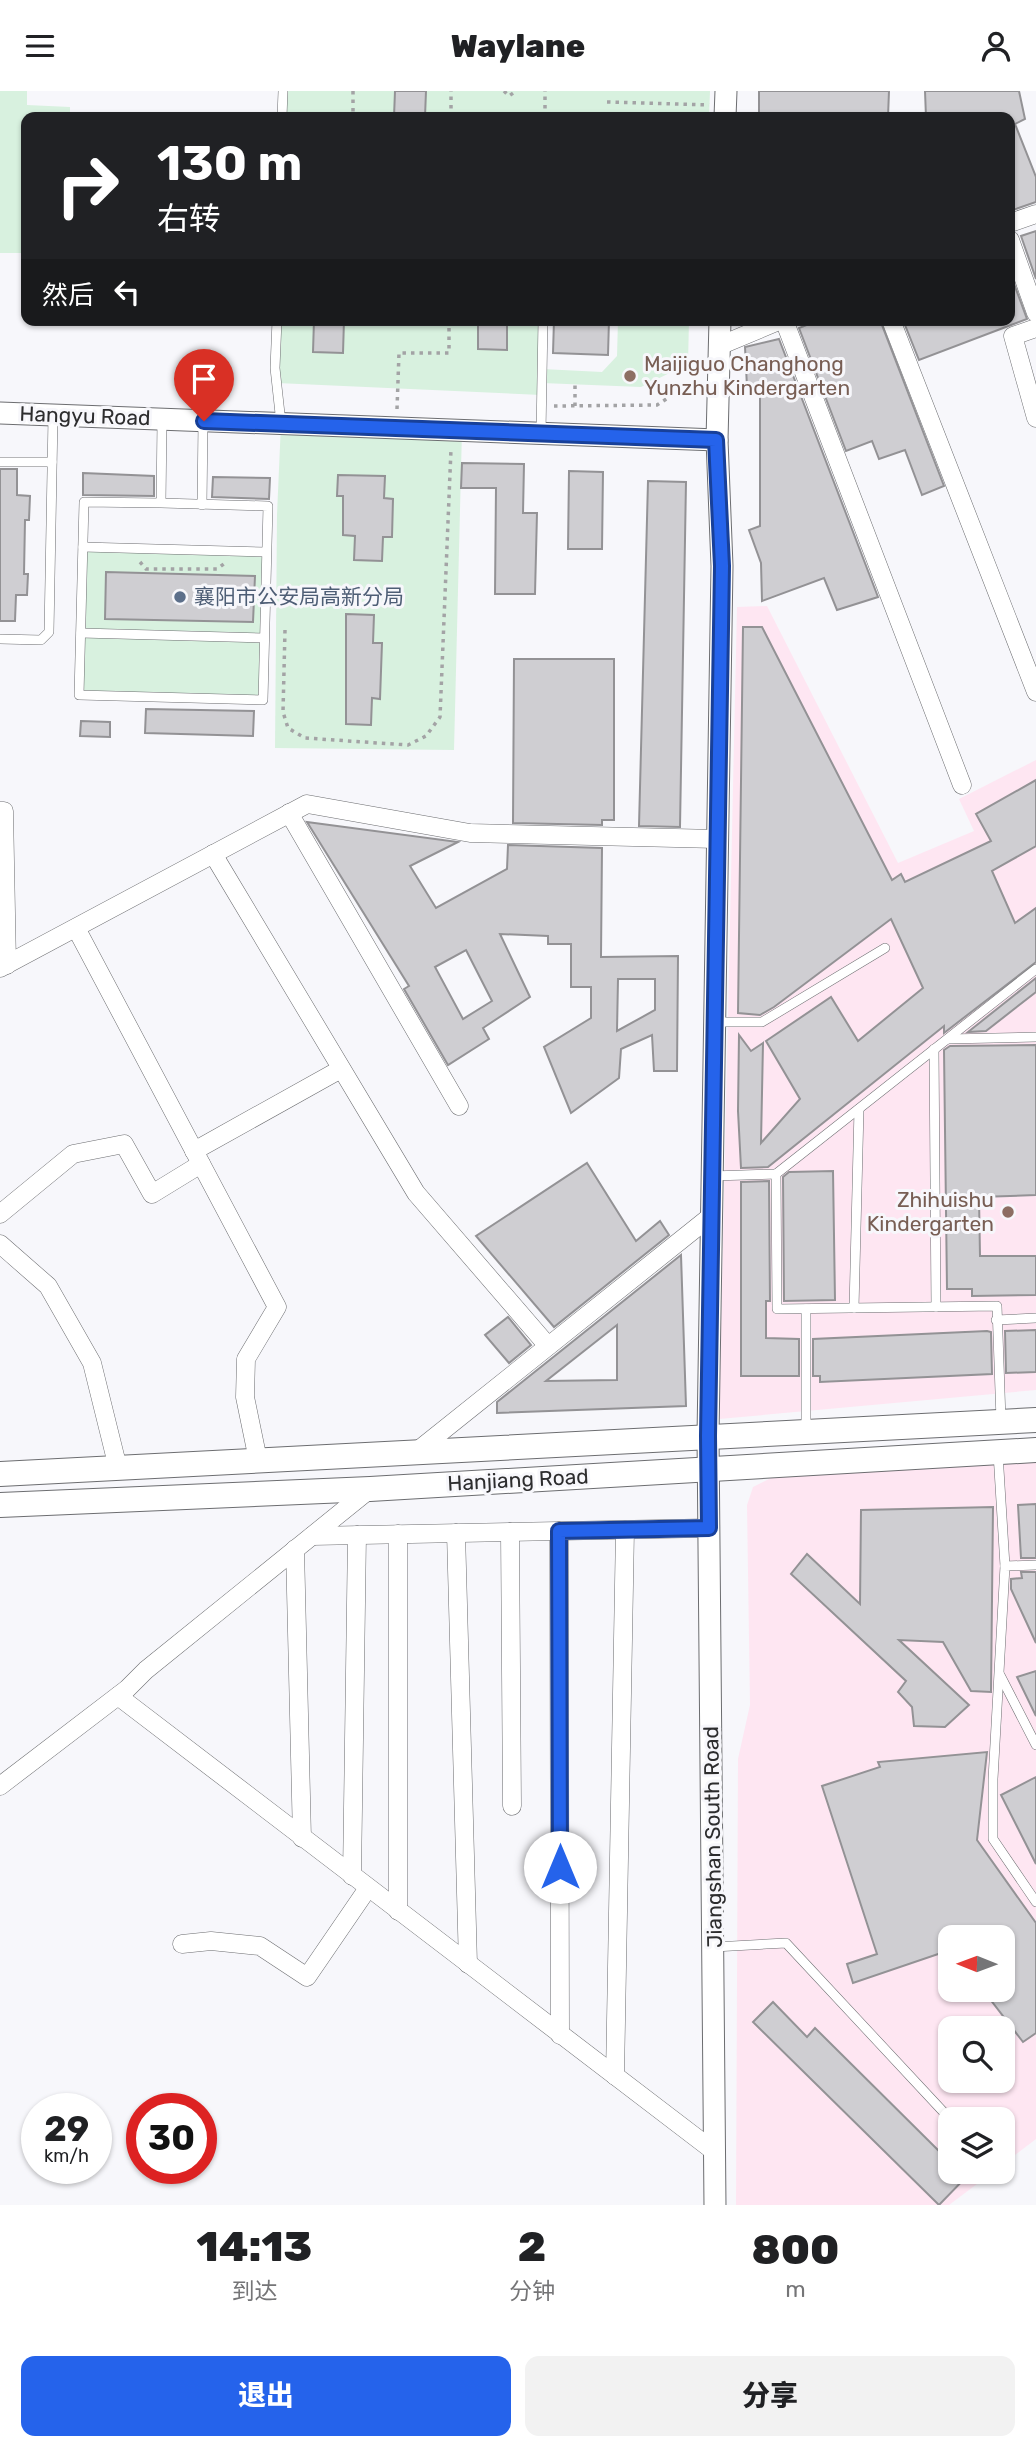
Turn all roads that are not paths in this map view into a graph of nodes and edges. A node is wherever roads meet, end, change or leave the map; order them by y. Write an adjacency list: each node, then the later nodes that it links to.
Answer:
1 (283, 91): 2 (lane)
2 (282, 112)
3 (1036, 213): 4 (street)
4 (1015, 221)
5 (1015, 254): 6 (street)
6 (1036, 313)
7 (277, 326): 20 (lane)
8 (543, 326): 21 (lane)
9 (720, 326): 14 (street, Jiangshan South Road)
10 (772, 326): 14 (street)
11 (784, 326): 33 (street)
12 (893, 326): 32 (street)
13 (1036, 328): 17 (street)
14 (719, 356): 22 (street, Jiangshan South Road)
15 (0, 413): 16 (street, Hangyu Road)
16 (54, 415): 18 (street, Hangyu Road); 24 (lane)
17 (1036, 418)
18 (162, 419): 19 (street, Hangyu Road); 25 (lane)
19 (204, 421): 20 (street, Hangyu Road); 26 (lane)
20 (281, 423): 21 (street, Hangyu Road)
21 (541, 433): 22 (street, Hangyu Road)
22 (716, 440): 36 (street, Jiangshan South Road)
23 (0, 461): 24 (lane)
24 (52, 462): 31 (lane)
25 (161, 503): 26 (lane); 27 (lane)
26 (202, 505): 28 (lane)
27 (83, 547): 28 (lane); 29 (lane)
28 (266, 552): 30 (lane)
29 (81, 633): 30 (lane); 30 (lane)
30 (264, 638)
31 (0, 639)
32 (1036, 692)
33 (962, 785)
34 (0, 811): 38 (street)
35 (289, 813): 36 (street); 37 (street); 48 (street)
36 (717, 839): 43 (street, Jiangshan South Road)
37 (213, 854): 39 (street); 47 (street)
38 (3, 888): 41 (street)
39 (76, 928): 41 (street); 50 (street)
40 (885, 948): 43 (lane)
41 (4, 967)
42 (1036, 969): 45 (lane)
43 (714, 1022): 52 (street, Jiangshan South Road)
44 (1036, 1037): 45 (lane)
45 (948, 1038): 46 (lane)
46 (934, 1049): 49 (lane); 56 (lane)
47 (341, 1069): 50 (street); 61 (street)
48 (459, 1106)
49 (859, 1109): 51 (lane); 57 (lane)
50 (197, 1158): 53 (street); 69 (street)
51 (776, 1174): 52 (lane); 58 (lane)
52 (712, 1176): 54 (street, Jiangshan South Road)
53 (0, 1214)
54 (711, 1216): 61 (street); 65 (street, Jiangshan South Road)
55 (0, 1244): 70 (street)
56 (936, 1307): 57 (lane); 60 (lane)
57 (854, 1308): 58 (lane)
58 (806, 1309): 64 (lane)
59 (1036, 1318): 60 (lane)
60 (996, 1320): 63 (lane)
61 (548, 1346): 67 (street)
62 (1036, 1420): 63 (main road, Hanjiang Road)
63 (1001, 1422): 64 (main road, Hanjiang Road)
64 (806, 1432): 65 (main road, Hanjiang Road)
65 (708, 1436): 67 (main road, Hanjiang Road); 71 (street, Jiangshan South Road)
66 (1036, 1450): 68 (main road, Hanjiang Road)
67 (416, 1452): 69 (main road, Hanjiang Road)
68 (998, 1452): 71 (main road, Hanjiang Road); 85 (lane)
69 (258, 1460): 70 (main road, Hanjiang Road)
70 (118, 1468): 72 (main road, Hanjiang Road)
71 (708, 1468): 73 (main road, Hanjiang Road); 75 (street, Jiangshan South Road)
72 (0, 1474)
73 (370, 1489): 74 (main road, Hanjiang Road); 82 (street)
74 (0, 1505)
75 (709, 1528): 76 (street); 97 (street, Jiangshan South Road)
76 (625, 1529): 77 (street); 100 (street)
77 (559, 1531): 78 (street); 99 (street)
78 (510, 1532): 79 (street); 90 (street)
79 (456, 1533): 80 (street); 98 (street)
80 (398, 1534): 81 (street); 95 (street)
81 (356, 1535): 82 (street); 92 (street)
82 (312, 1536): 83 (street)
83 (295, 1549): 87 (street); 91 (street)
84 (1036, 1565): 85 (lane)
85 (1005, 1566): 86 (lane)
86 (999, 1673): 88 (lane); 94 (lane)
87 (118, 1696): 89 (street); 91 (street)
88 (1036, 1745)
89 (0, 1786)
90 (512, 1806)
91 (302, 1838): 92 (street)
92 (352, 1876): 93 (street)
93 (368, 1888): 95 (street); 96 (street)
94 (1036, 1902)
95 (398, 1910): 98 (street)
96 (182, 1944)
97 (714, 1947): 101 (lane); 102 (street, Jiangshan South Road)
98 (467, 1964): 99 (street)
99 (560, 2035): 100 (street)
100 (615, 2076): 102 (street)
101 (939, 2107)
102 (715, 2153): 103 (street, Jiangshan South Road)
103 (715, 2205)

